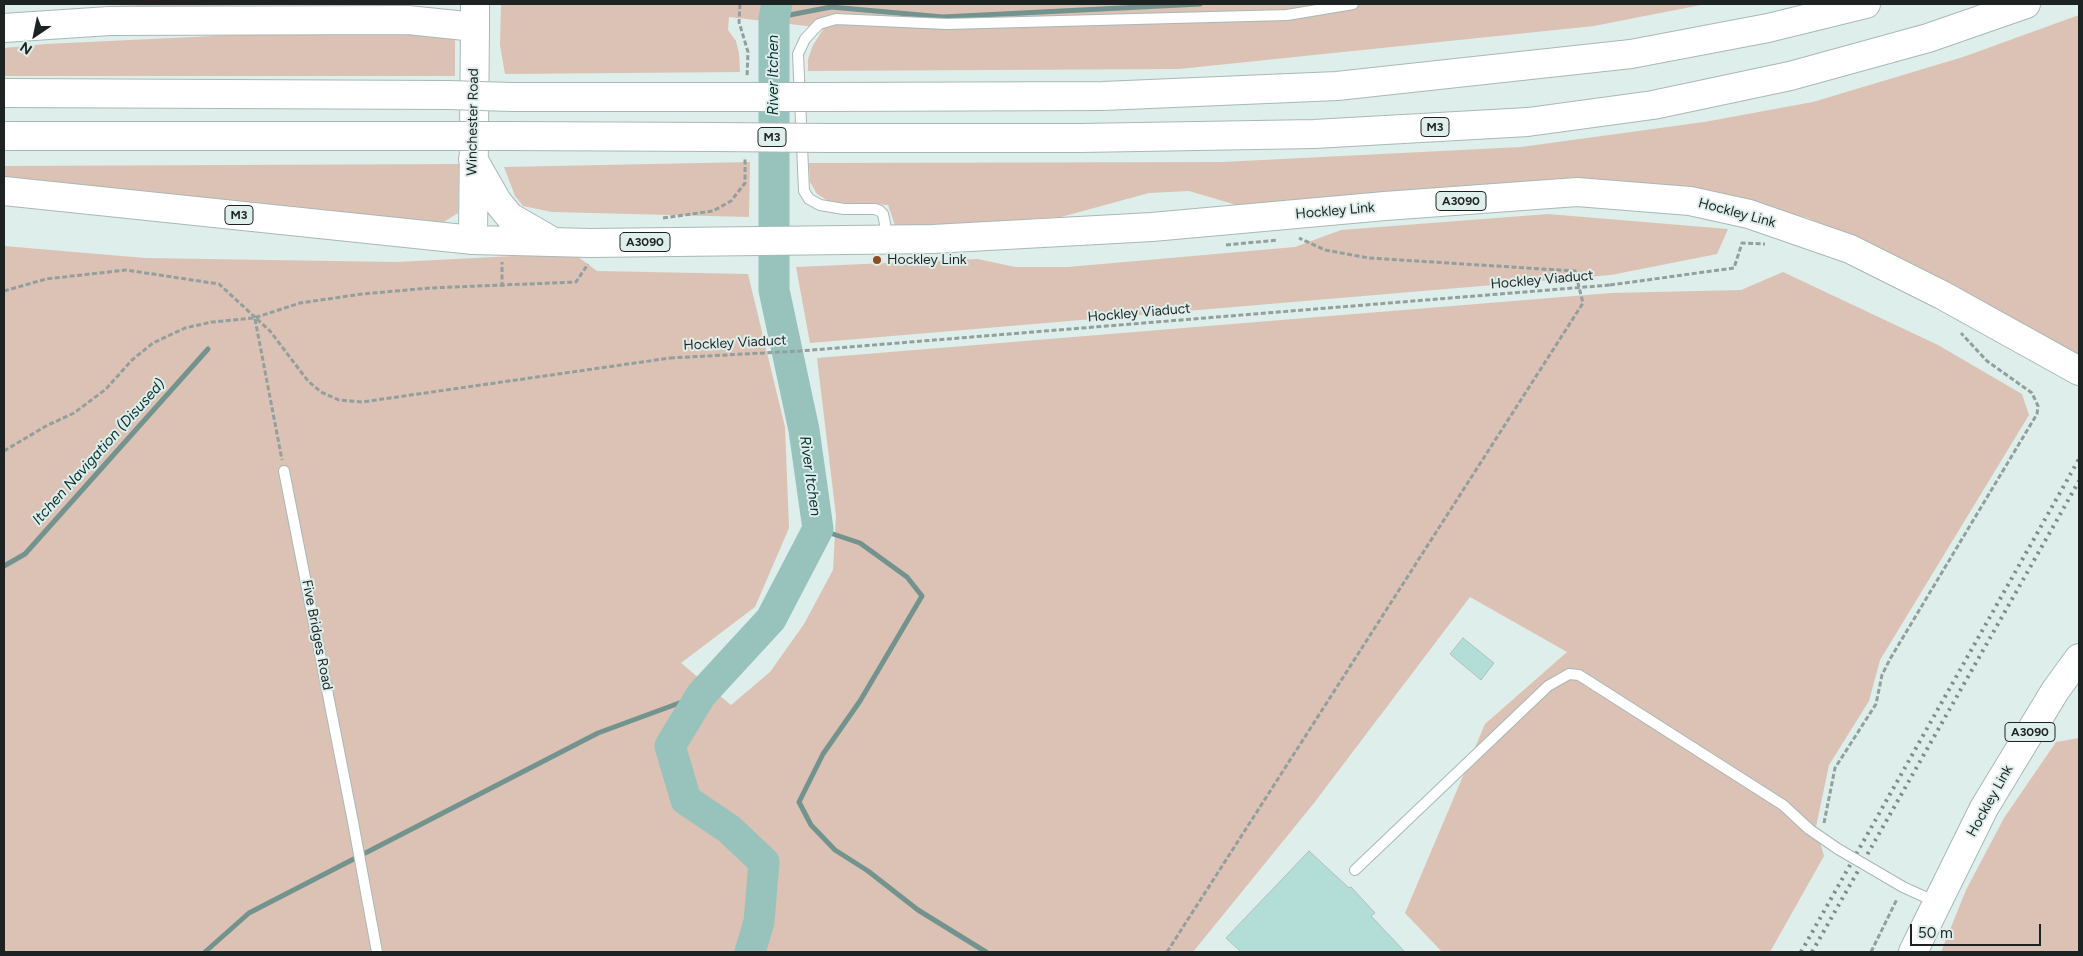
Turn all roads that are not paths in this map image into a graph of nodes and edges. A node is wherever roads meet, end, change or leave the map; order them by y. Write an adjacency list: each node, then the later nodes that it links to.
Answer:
1 (444, 4): 6 (main road)
2 (1352, 4): 13 (lane)
3 (1866, 4): 8 (main road, bridge)
4 (2026, 4): 9 (main road, M3, bridge)
5 (475, 15): 6 (main road); 10 (main road, Winchester Road)
6 (408, 20): 7 (main road)
7 (4, 28)
8 (4, 93)
9 (4, 136)
10 (473, 159): 12 (main road, Winchester Road); 14 (main road, Hockley Link / A3090)
11 (4, 191): 12 (main road, M3)
12 (474, 240): 14 (main road, Hockley Link / A3090)
13 (888, 240): 14 (main road, Hockley Link / A3090); 15 (main road, Hockley Link / A3090)
14 (553, 242)
15 (2079, 371)
16 (284, 470): 20 (lane, Five Bridges Road)
17 (2079, 658): 19 (main road, Hockley Link / A3090)
18 (1355, 870): 19 (lane, bridge)
19 (1936, 903): 21 (main road, Hockley Link / A3090)
20 (377, 952)
21 (1913, 952)

